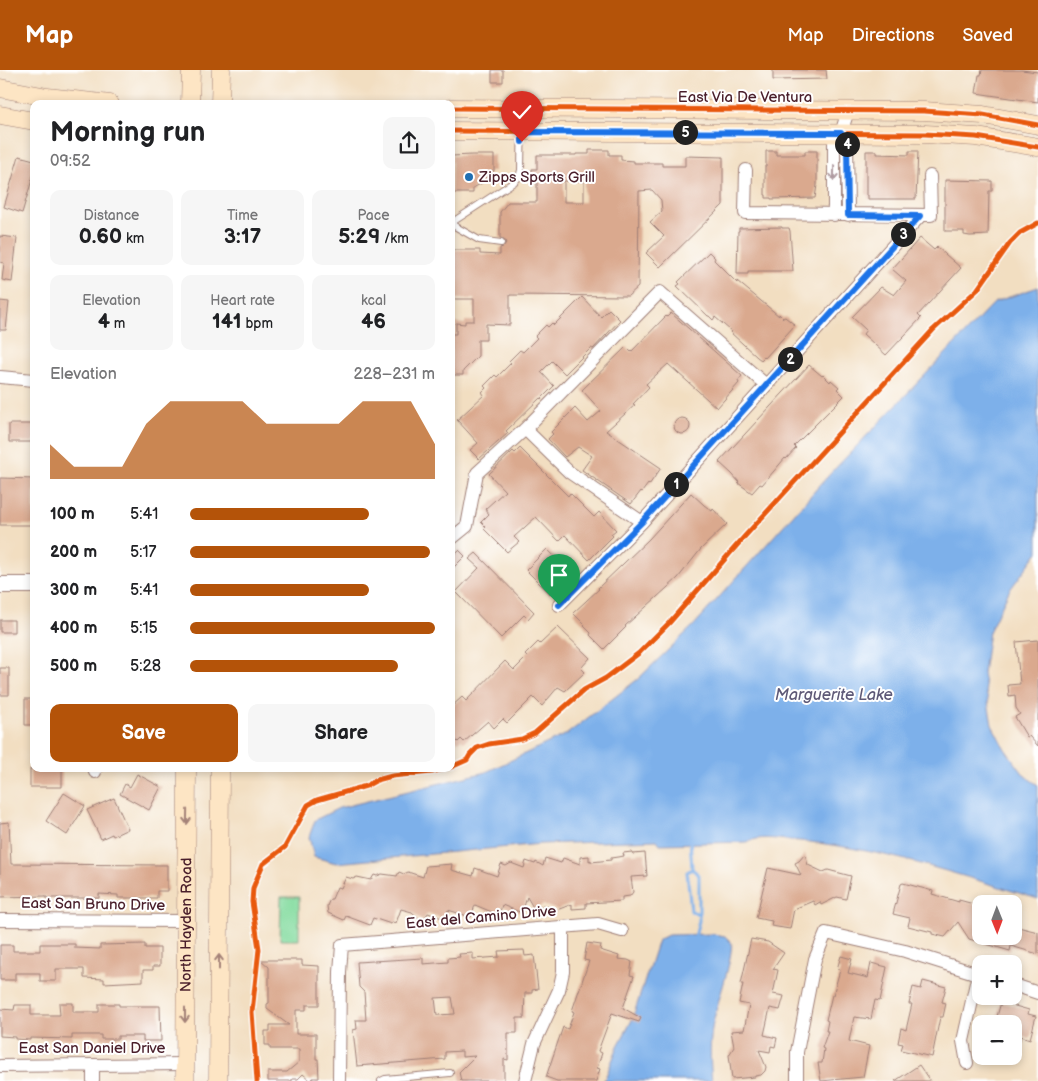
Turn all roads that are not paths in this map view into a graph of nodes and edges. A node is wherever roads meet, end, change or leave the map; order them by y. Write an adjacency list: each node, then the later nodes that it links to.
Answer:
1 (191, 70): 5 (main road)
2 (221, 70): 6 (main road)
3 (0, 88): 4 (main road)
4 (74, 100)
5 (190, 100)
6 (220, 100)
7 (455, 108): 8 (main road, East Via De Ventura)
8 (522, 109): 9 (main road, East Via De Ventura); 14 (lane)
9 (848, 111): 12 (main road, East Via De Ventura); 15 (street)
10 (0, 115): 11 (main road)
11 (30, 120)
12 (1038, 125)
13 (455, 131): 14 (main road)
14 (522, 132): 15 (main road); 22 (lane)
15 (841, 133): 16 (main road); 19 (street, one-way to 19); 20 (street)
16 (1038, 147)
17 (746, 170): 19 (street)
18 (930, 176): 21 (street)
19 (834, 215): 20 (street)
20 (848, 215): 21 (street)
21 (920, 216): 27 (street)
22 (455, 221)
23 (455, 226): 24 (lane)
24 (501, 243)
25 (0, 377): 26 (street)
26 (30, 380)
27 (766, 385): 28 (street); 29 (street)
28 (525, 429): 29 (street); 30 (street)
29 (642, 522): 33 (street)
30 (455, 536)
31 (0, 585): 32 (street)
32 (30, 585)
33 (559, 605)
34 (187, 772): 37 (main road, North Hayden Road, one-way to 37)
35 (220, 772): 50 (main road, one-way to 35)
36 (0, 920): 37 (street, East San Bruno Drive)
37 (185, 921): 47 (main road, North Hayden Road, one-way to 47)
38 (563, 927): 39 (street, East del Camino Drive); 51 (street, East del Camino Drive); 53 (street)
39 (622, 931)
40 (972, 972): 54 (street)
41 (1022, 988): 42 (street)
42 (1038, 993)
43 (972, 1005): 44 (street)
44 (967, 1063)
45 (93, 1065): 46 (street, East San Daniel Drive); 47 (street, East San Daniel Drive); 49 (street)
46 (0, 1066)
47 (185, 1073)
48 (450, 1073): 52 (lane)
49 (93, 1081)
50 (218, 1081)
51 (339, 1081)
52 (381, 1081)
53 (525, 1081)
54 (797, 1081)

